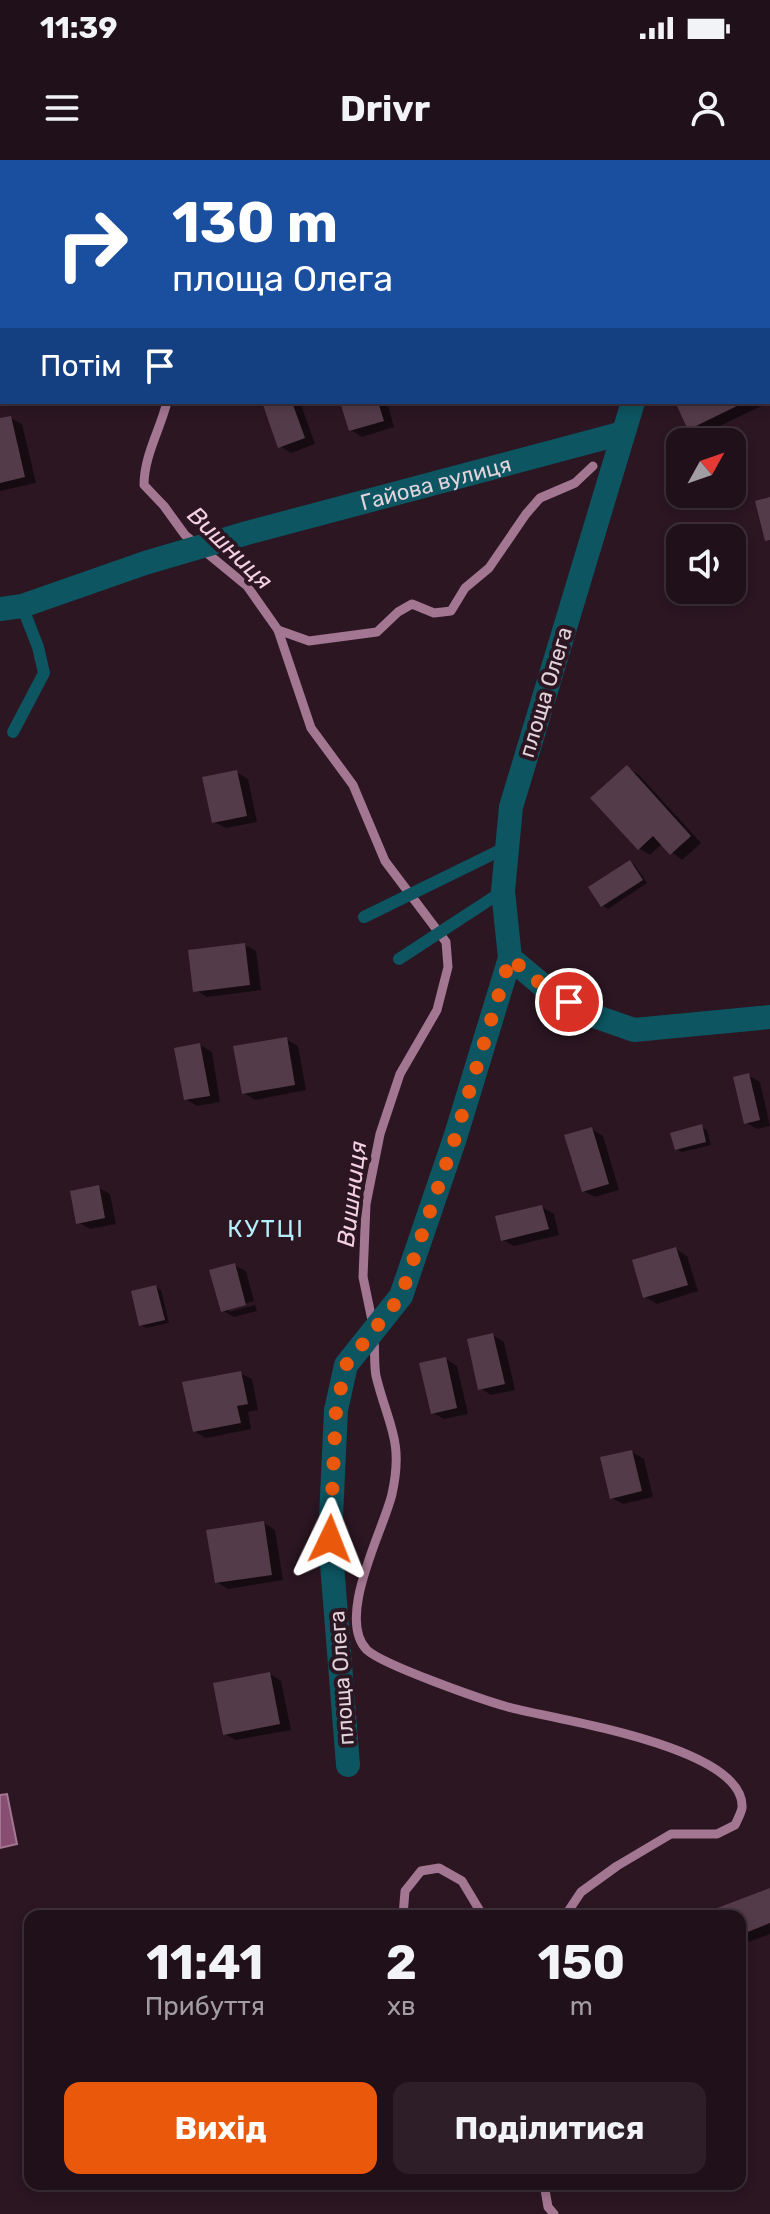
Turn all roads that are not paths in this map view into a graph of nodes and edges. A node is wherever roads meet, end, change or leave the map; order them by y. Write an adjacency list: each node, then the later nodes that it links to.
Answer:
1 (632, 404): 2 (street, площа Олега)
2 (623, 433): 3 (street, Гайова вулиця); 5 (street, площа Олега)
3 (11, 608): 4 (lane)
4 (13, 732)
5 (507, 847): 6 (street, площа Олега); 7 (lane)
6 (503, 891): 8 (street, площа Олега); 9 (lane)
7 (364, 917)
8 (510, 958): 10 (street); 11 (street, площа Олега)
9 (399, 959)
10 (770, 1017)
11 (348, 1765)

